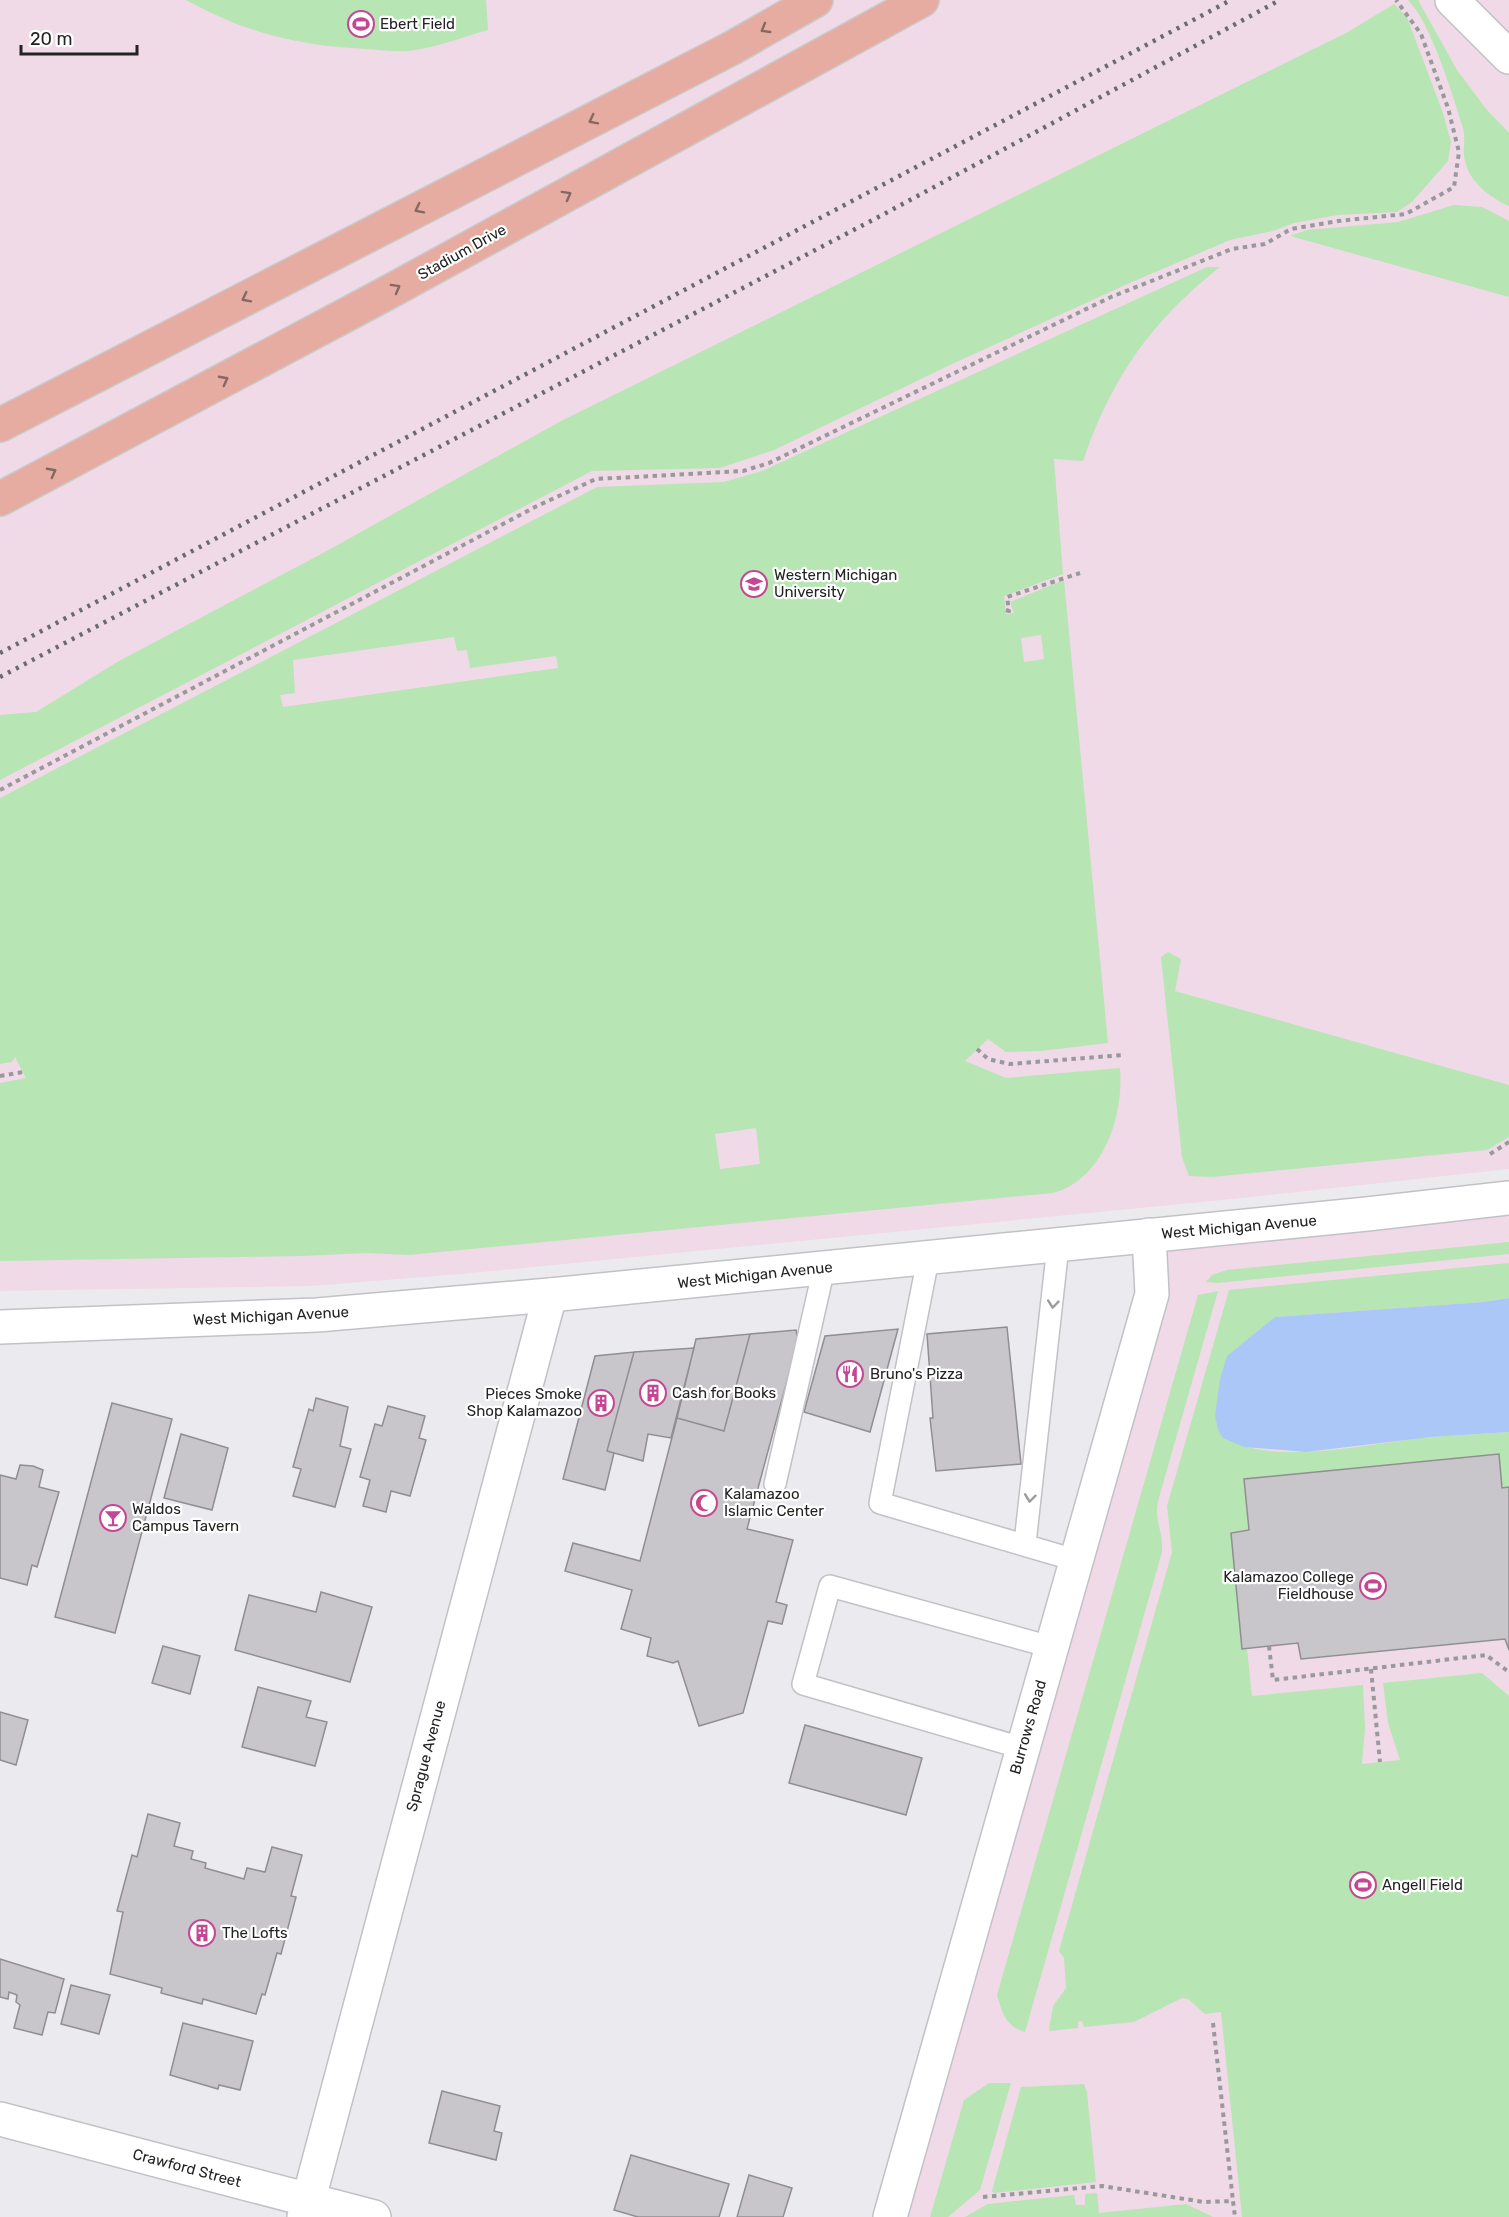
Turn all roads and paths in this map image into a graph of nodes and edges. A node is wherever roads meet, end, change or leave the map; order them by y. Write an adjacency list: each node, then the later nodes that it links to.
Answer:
1 (816, 0): 6 (main road, one-way to 6)
2 (922, 0): 7 (main road, Stadium Drive, one-way to 2)
3 (1396, 0): 10 (path)
4 (1452, 0): 5 (street)
5 (1509, 57)
6 (0, 425)
7 (0, 499)
8 (1080, 573): 9 (path)
9 (1006, 610)
10 (0, 790)
11 (977, 1049): 12 (path)
12 (1123, 1055)
13 (23, 1072): 14 (path)
14 (0, 1076)
15 (1509, 1142): 16 (path)
16 (1490, 1154)
17 (1509, 1198): 18 (street, West Michigan Avenue)
18 (1149, 1235): 19 (street, West Michigan Avenue); 26 (street, Burrows Road)
19 (1058, 1246): 20 (street, West Michigan Avenue); 25 (lane, one-way to 25)
20 (928, 1259): 21 (street, West Michigan Avenue); 25 (lane)
21 (824, 1268): 22 (street, West Michigan Avenue); 24 (lane)
22 (550, 1295): 23 (street, West Michigan Avenue); 37 (street, Sprague Avenue)
23 (0, 1327)
24 (776, 1484)
25 (1025, 1543): 26 (lane)
26 (1075, 1560): 28 (street, Burrows Road)
27 (1269, 1646): 29 (path)
28 (1051, 1647): 31 (street, Burrows Road); 31 (lane)
29 (1371, 1669): 30 (path); 32 (path)
30 (1509, 1672)
31 (1022, 1748): 39 (street, Burrows Road)
32 (1380, 1762)
33 (1213, 2023): 36 (path)
34 (0, 2119): 37 (street, Crawford Street)
35 (983, 2197): 36 (path)
36 (1233, 2201): 40 (path)
37 (306, 2208): 38 (street, Crawford Street)
38 (374, 2217)
39 (890, 2217)
40 (1235, 2217)

